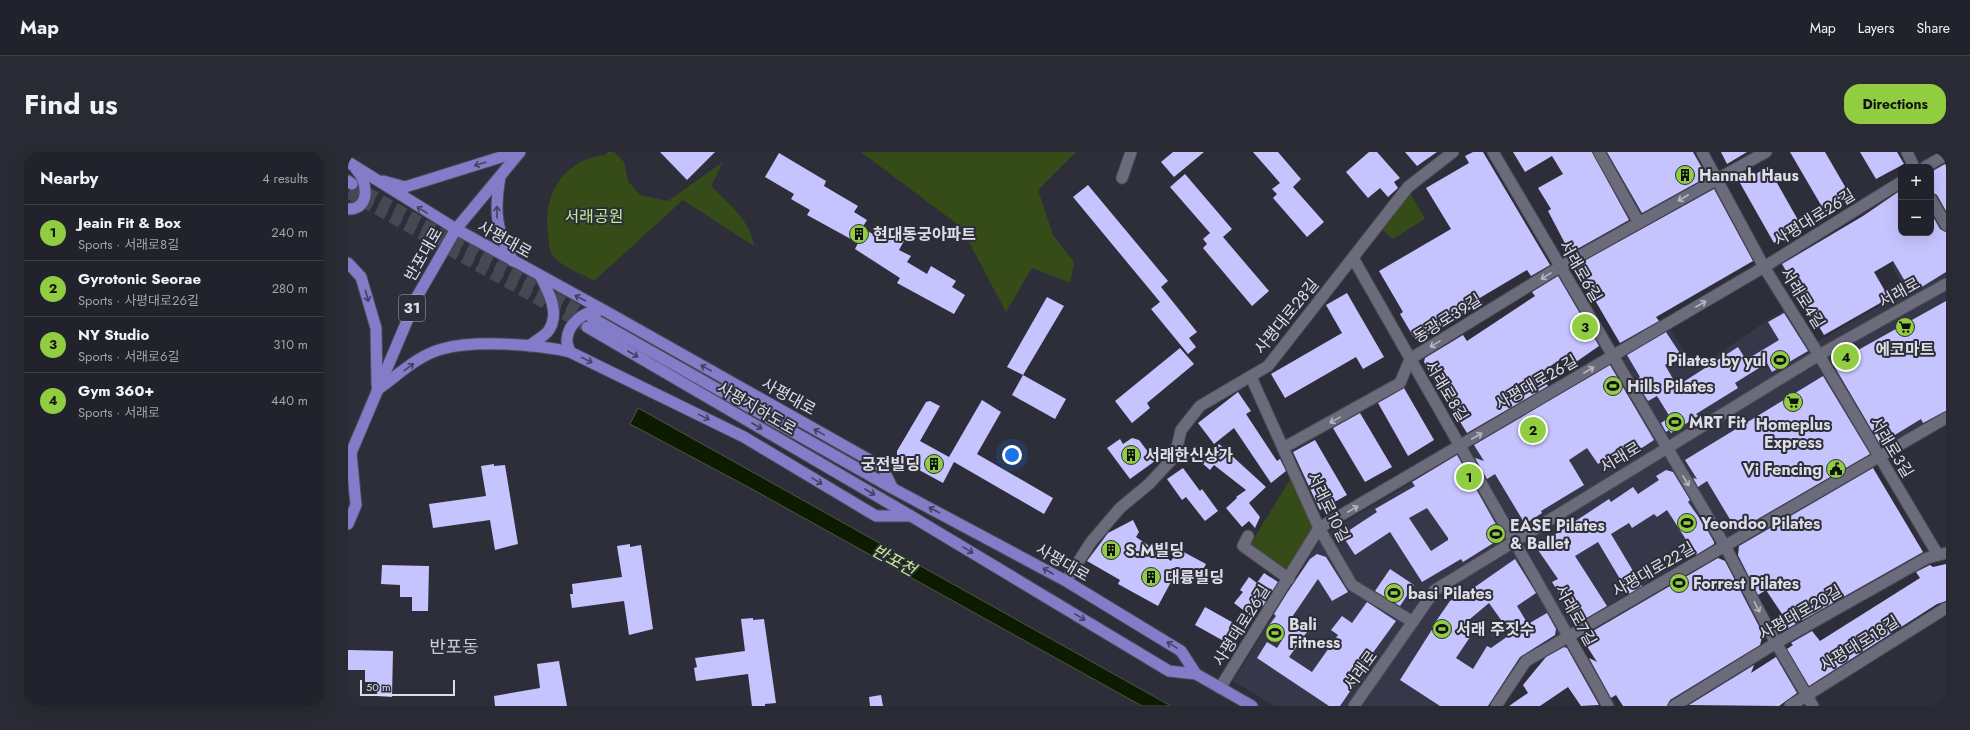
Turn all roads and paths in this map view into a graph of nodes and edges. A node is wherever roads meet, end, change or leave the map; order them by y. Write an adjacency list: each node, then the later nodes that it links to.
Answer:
1 (517, 152): 16 (main road, one-way to 16)
2 (520, 152): 14 (main road, 반포대로 / 31)
3 (1131, 152): 15 (street)
4 (1453, 152): 24 (street, 사평대로28길)
5 (1493, 152): 27 (street, 서래로6길)
6 (1599, 152): 21 (street)
7 (1702, 152): 17 (street, 서래로4길)
8 (1766, 152): 17 (street, 동광로39길)
9 (1907, 152): 12 (street)
10 (1946, 155): 13 (street)
11 (348, 162): 16 (main road, 사평대로); 20 (main road)
12 (1913, 164)
13 (1930, 164)
14 (501, 176): 23 (main road, 반포대로 / 31); 25 (main road, one-way to 14)
15 (1122, 178)
16 (374, 179): 23 (main road, 사평대로, one-way to 16)
17 (1717, 179): 21 (street, 동광로39길, one-way to 21); 28 (street, 서래로4길)
18 (1898, 184): 28 (street, 사평대로26길)
19 (1932, 200): 22 (street)
20 (348, 209)
21 (1639, 224): 27 (street, 동광로39길)
22 (1946, 225)
23 (456, 230): 25 (main road, 사평대로); 38 (main road, 반포대로 / 31)
24 (1353, 258): 36 (street, 서래로8길); 37 (street, 사평대로28길)
25 (513, 261): 29 (main road, 사평대로)
26 (348, 263): 38 (main road, one-way to 38)
27 (1560, 267): 35 (street, 서래로6길); 36 (street, 동광로39길, one-way to 36)
28 (1764, 267): 34 (street, 서래로4길); 35 (street, 사평대로26길, one-way to 28)
29 (541, 277): 31 (main road, 사평대로, one-way to 29); 32 (main road)
30 (1946, 284): 34 (street, 서래로)
31 (607, 312): 33 (main road); 45 (main road, 사평대로, one-way to 31)
32 (529, 346): 33 (main road); 38 (main road, one-way to 32)
33 (570, 352): 46 (main road, one-way to 46)
34 (1819, 355): 42 (street, 서래로); 44 (street, 서래로3길)
35 (1612, 356): 40 (street, 사평대로26길, one-way to 35); 42 (street, 서래로6길)
36 (1410, 359): 40 (street, 서래로8길); 41 (street, 동광로39길, one-way to 41)
37 (1251, 377): 41 (street, 서래로10길); 54 (street, 사평대로28길)
38 (377, 390): 43 (main road, 반포대로 / 31)
39 (1946, 418): 44 (street, 사평대로22길)
40 (1461, 445): 48 (street, 사평대로26길, one-way to 40); 50 (street, 서래로8길)
41 (1283, 448): 48 (street, 서래로10길)
42 (1666, 448): 50 (street, 서래로); 51 (street, 서래로6길, one-way to 51)
43 (349, 456): 47 (main road, 반포대로 / 31)
44 (1879, 456): 51 (street, 사평대로22길); 52 (street, 서래로3길)
45 (892, 488): 46 (main road, 사평지하도로, one-way to 46); 54 (main road, 사평대로, one-way to 45)
46 (911, 516): 59 (main road, 사평대로, one-way to 59)
47 (348, 524)
48 (1319, 528): 53 (street, 사평대로26길); 56 (street, 서래로10길)
49 (1248, 536): 53 (street, 사평대로26길)
50 (1515, 540): 56 (street, 서래로); 57 (street, 서래로7길)
51 (1725, 546): 57 (street, 사평대로22길); 58 (street, 서래로6길, one-way to 58)
52 (1942, 554): 58 (street, 사평대로20길)
53 (1289, 579): 60 (street, 사평대로26길)
54 (1066, 581): 59 (main road, 사평대로, one-way to 54)
55 (1946, 608): 61 (street, 사평대로18길)
56 (1414, 622): 63 (street, 서래로)
57 (1569, 636): 64 (street, 사평대로22길); 65 (street, 서래로7길)
58 (1776, 643): 61 (street, 서래로6길); 66 (street, 사평대로20길)
59 (1196, 674): 60 (main road, 사평대로)
60 (1220, 688): 62 (main road, 사평대로)
61 (1807, 695): 67 (street, 사평대로18길); 68 (street, 서래로6길)
62 (1252, 706)
63 (1354, 706)
64 (1496, 706)
65 (1608, 706)
66 (1674, 706)
67 (1790, 706)
68 (1813, 706)

